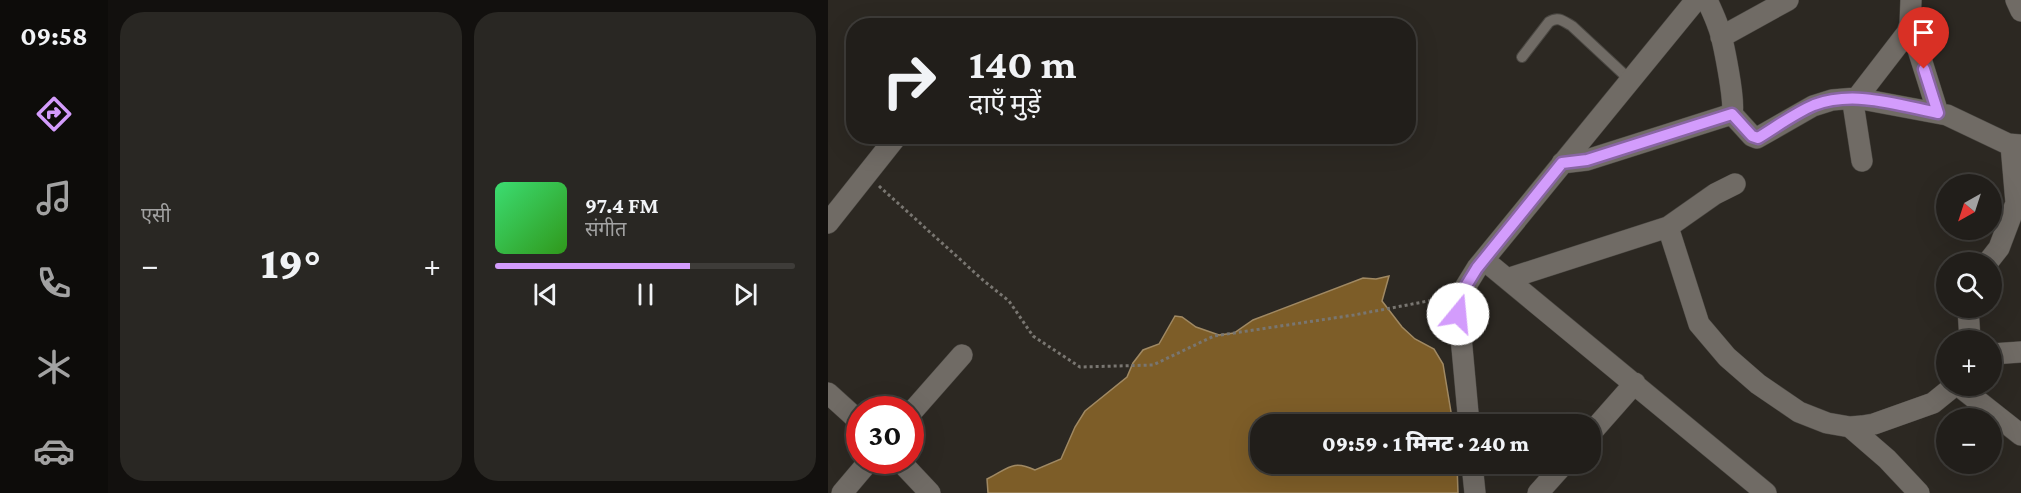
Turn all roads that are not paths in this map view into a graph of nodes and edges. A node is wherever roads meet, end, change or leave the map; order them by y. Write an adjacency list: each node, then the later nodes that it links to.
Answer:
1 (1696, 0): 10 (street)
2 (1707, 0): 8 (street)
3 (1788, 0): 8 (street)
4 (1911, 0): 7 (street)
5 (2016, 0): 6 (street)
6 (2021, 11)
7 (1910, 24): 11 (street); 12 (street)
8 (1721, 37): 13 (street)
9 (1522, 57): 10 (lane)
10 (1630, 80): 17 (street)
11 (1856, 98): 12 (street); 13 (street); 16 (street)
12 (1938, 113): 15 (street)
13 (1732, 114): 17 (street)
14 (891, 144): 19 (street)
15 (2016, 145): 21 (street)
16 (1862, 161)
17 (1562, 163): 22 (street)
18 (1735, 184): 20 (street)
19 (828, 223)
20 (1668, 227): 23 (street); 35 (street)
21 (1996, 252)
22 (1484, 260): 23 (street); 33 (street)
23 (1507, 279): 27 (street)
24 (2021, 352): 25 (street)
25 (2002, 353)
26 (962, 355): 31 (street)
27 (1635, 383): 34 (street); 45 (street)
28 (828, 393): 32 (street)
29 (1942, 396): 35 (street)
30 (1972, 396): 36 (street)
31 (924, 398)
32 (846, 409)
33 (1468, 414)
34 (1601, 422)
35 (1850, 427): 46 (street)
36 (2021, 435)
37 (858, 474): 41 (street)
38 (912, 474): 42 (street)
39 (1473, 474): 43 (street)
40 (1555, 474): 44 (street)
41 (842, 493)
42 (930, 493)
43 (1475, 493)
44 (1538, 493)
45 (1766, 493)
46 (1919, 493)

